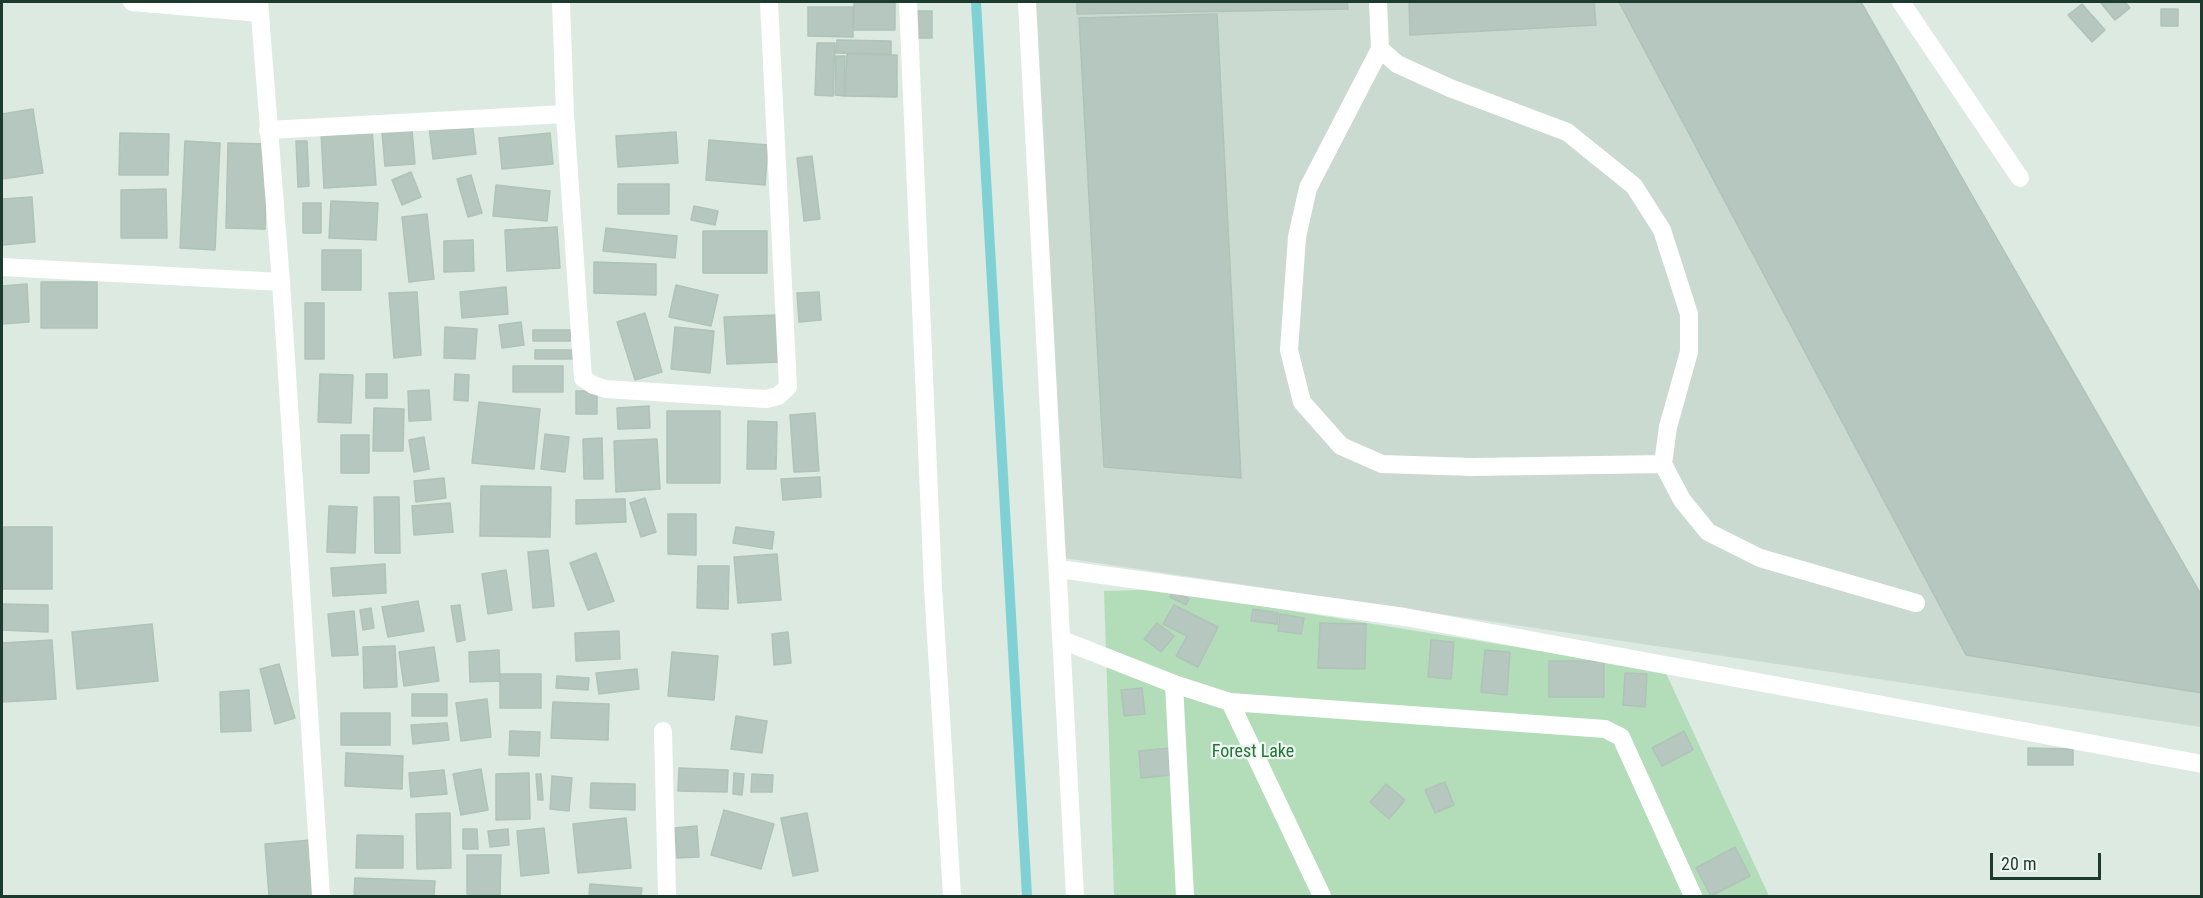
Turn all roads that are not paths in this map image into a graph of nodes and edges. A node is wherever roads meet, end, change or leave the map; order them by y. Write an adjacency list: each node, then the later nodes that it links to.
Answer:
1 (132, 2): 8 (street)
2 (561, 2): 10 (street)
3 (769, 2): 10 (street)
4 (908, 2): 25 (street)
5 (1028, 2): 16 (street)
6 (1378, 2): 9 (street)
7 (1902, 2): 12 (street)
8 (259, 7): 11 (street)
9 (1380, 49): 15 (street); 15 (street)
10 (565, 114): 11 (street)
11 (268, 130): 14 (street)
12 (2020, 178)
13 (2, 267): 14 (street)
14 (281, 282): 23 (street)
15 (1664, 464): 17 (street)
16 (1059, 569): 18 (street); 22 (street)
17 (1916, 603)
18 (1062, 640): 19 (street); 26 (street)
19 (1174, 684): 20 (street); 27 (street)
20 (1230, 702): 28 (street); 29 (street)
21 (663, 731): 24 (street)
22 (2202, 764)
23 (321, 897)
24 (667, 897)
25 (952, 897)
26 (1075, 897)
27 (1185, 897)
28 (1322, 897)
29 (1693, 897)

